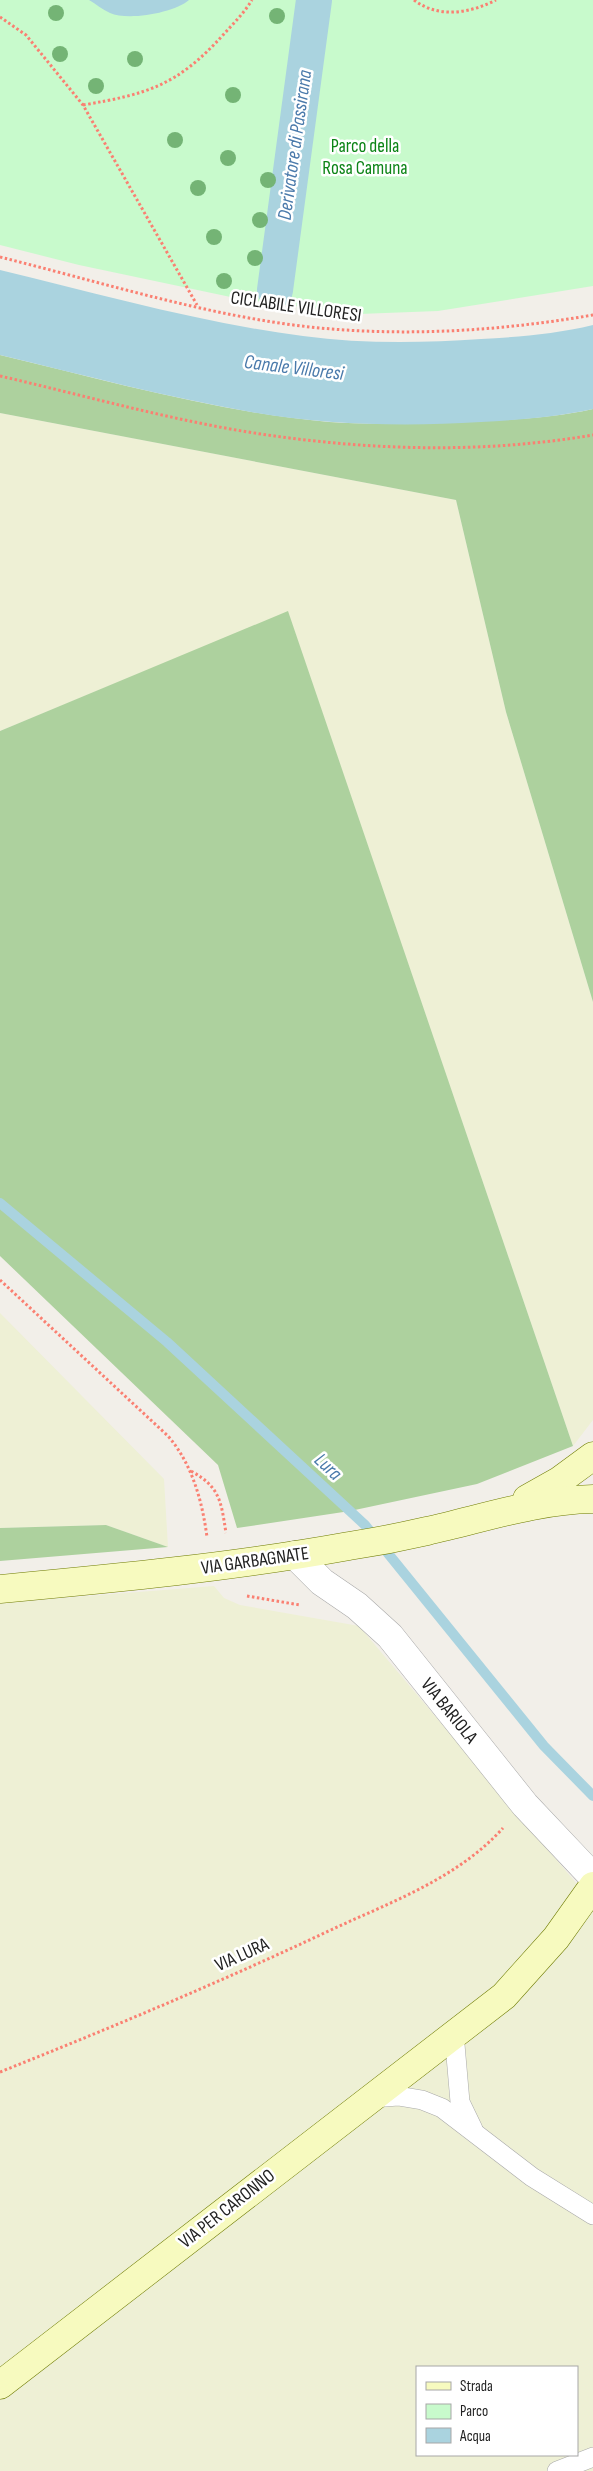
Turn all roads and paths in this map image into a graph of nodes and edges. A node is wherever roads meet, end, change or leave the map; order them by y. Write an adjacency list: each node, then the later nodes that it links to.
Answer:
1 (252, 0): 5 (path)
2 (414, 0): 3 (path)
3 (496, 0)
4 (0, 17): 5 (path)
5 (83, 105): 7 (path)
6 (0, 257): 7 (path, CICLABILE VILLORESI)
7 (197, 306): 8 (path, CICLABILE VILLORESI)
8 (593, 315)
9 (0, 376): 10 (path)
10 (593, 435)
11 (0, 1280): 16 (path)
12 (593, 1456): 14 (main road, VIA GARBAGNATE)
13 (593, 1499): 14 (main road, VIA GARBAGNATE)
14 (506, 1510): 15 (main road, VIA GARBAGNATE)
15 (295, 1555): 16 (main road, VIA GARBAGNATE); 19 (street, VIA BARIOLA)
16 (210, 1568): 17 (main road, VIA GARBAGNATE)
17 (0, 1589)
18 (487, 1846): 21 (path, VIA LURA)
19 (591, 1887): 20 (main road, VIA PER CARONNO)
20 (454, 2033): 22 (main road, VIA PER CARONNO); 23 (lane)
21 (0, 2072)
22 (372, 2098): 23 (lane); 25 (main road, VIA PER CARONNO)
23 (474, 2132): 24 (lane)
24 (593, 2215)
25 (0, 2385)
26 (593, 2457): 27 (lane)
27 (557, 2471)

